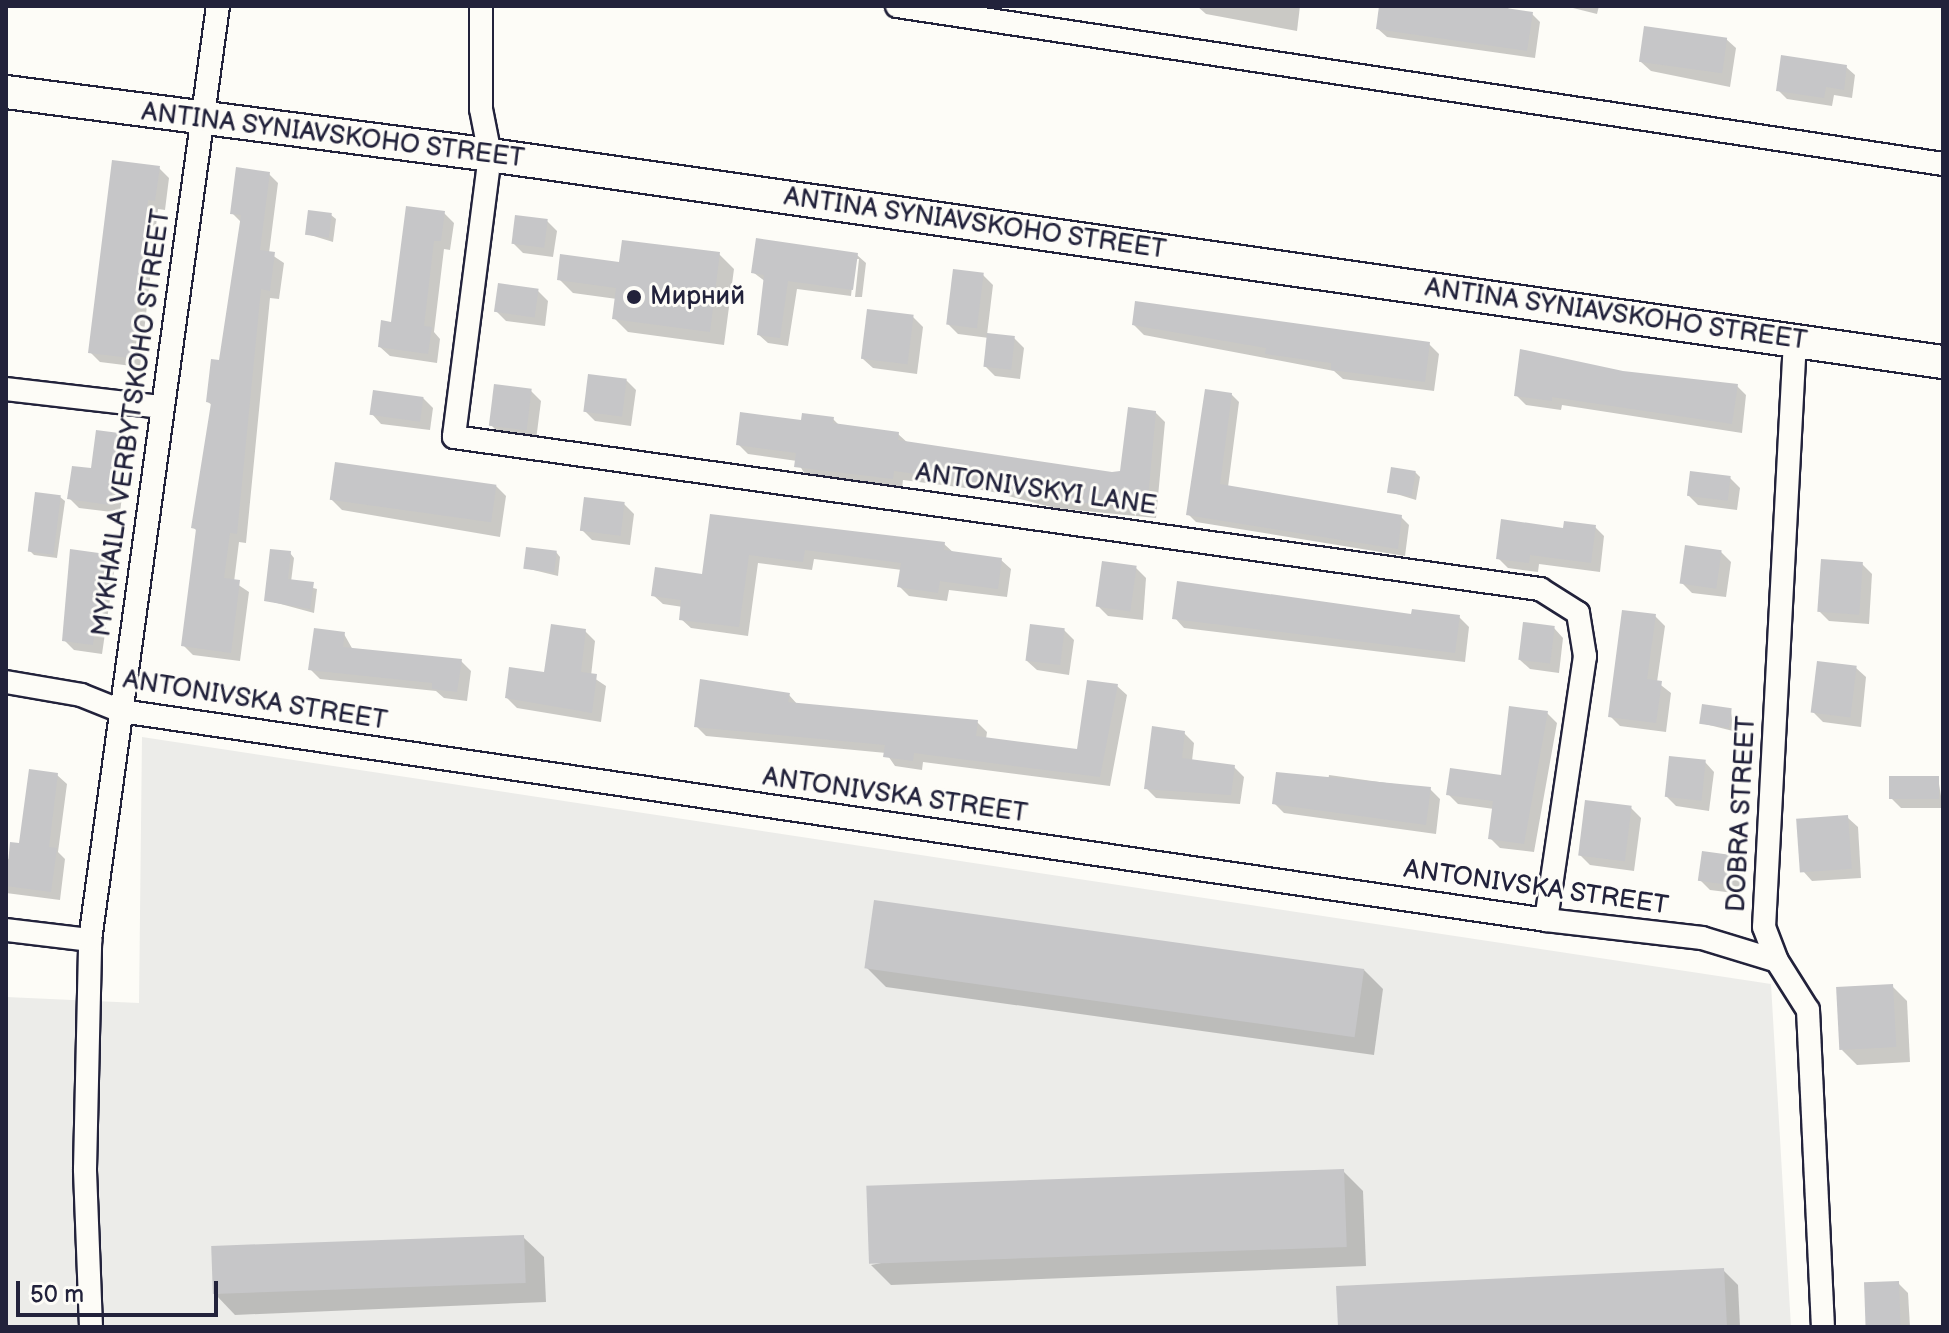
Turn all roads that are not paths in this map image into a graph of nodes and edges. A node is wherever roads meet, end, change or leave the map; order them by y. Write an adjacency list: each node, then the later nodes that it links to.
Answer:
1 (218, 6): 5 (street, MYKHAILA VERBYTSKOHO STREET)
2 (481, 6): 6 (street)
3 (897, 6): 7 (street)
4 (6, 92): 5 (street, ANTINA SYNIAVSKOHO STREET)
5 (201, 119): 6 (street, ANTINA SYNIAVSKOHO STREET); 11 (street, MYKHAILA VERBYTSKOHO STREET)
6 (490, 155): 8 (street, ANTINA SYNIAVSKOHO STREET); 14 (street, ANTONIVSKYI LANE)
7 (1943, 164)
8 (1795, 340): 9 (street, ANTINA SYNIAVSKOHO STREET); 17 (street, DOBRA STREET)
9 (1943, 362)
10 (6, 389): 11 (street)
11 (162, 407): 13 (street, MYKHAILA VERBYTSKOHO STREET)
12 (6, 682): 13 (street, ANTONIVSKA STREET)
13 (121, 711): 14 (street, ANTONIVSKA STREET); 16 (street, MYKHAILA VERBYTSKOHO STREET)
14 (1546, 920): 17 (street, ANTONIVSKA STREET)
15 (6, 930): 16 (street)
16 (90, 940): 18 (street, MYKHAILA VERBYTSKOHO STREET)
17 (1777, 961): 19 (street, DOBRA STREET)
18 (91, 1327)
19 (1823, 1327)

